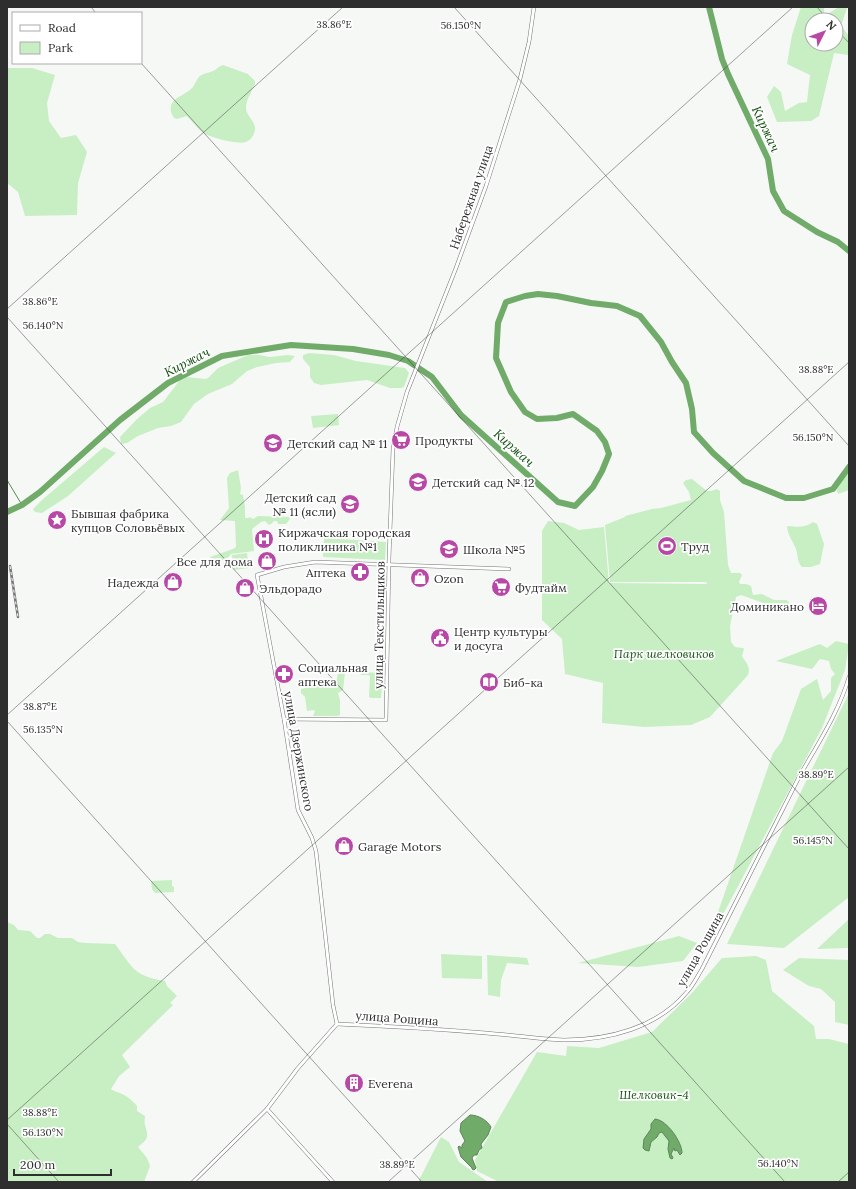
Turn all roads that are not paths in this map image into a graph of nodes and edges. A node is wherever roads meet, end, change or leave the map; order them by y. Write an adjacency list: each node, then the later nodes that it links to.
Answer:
1 (534, 7): 2 (street, Набережная улица)
2 (409, 388): 3 (street, улица Текстильщиков)
3 (389, 565): 4 (street); 6 (street, улица Текстильщиков); 6 (street, улица Дзержинского)
4 (509, 570)
5 (849, 677): 7 (street, улица Рощина)
6 (284, 719): 7 (street, улица Дзержинского)
7 (337, 1024): 8 (street)
8 (267, 1109): 9 (street); 10 (street)
9 (193, 1182)
10 (333, 1182)

